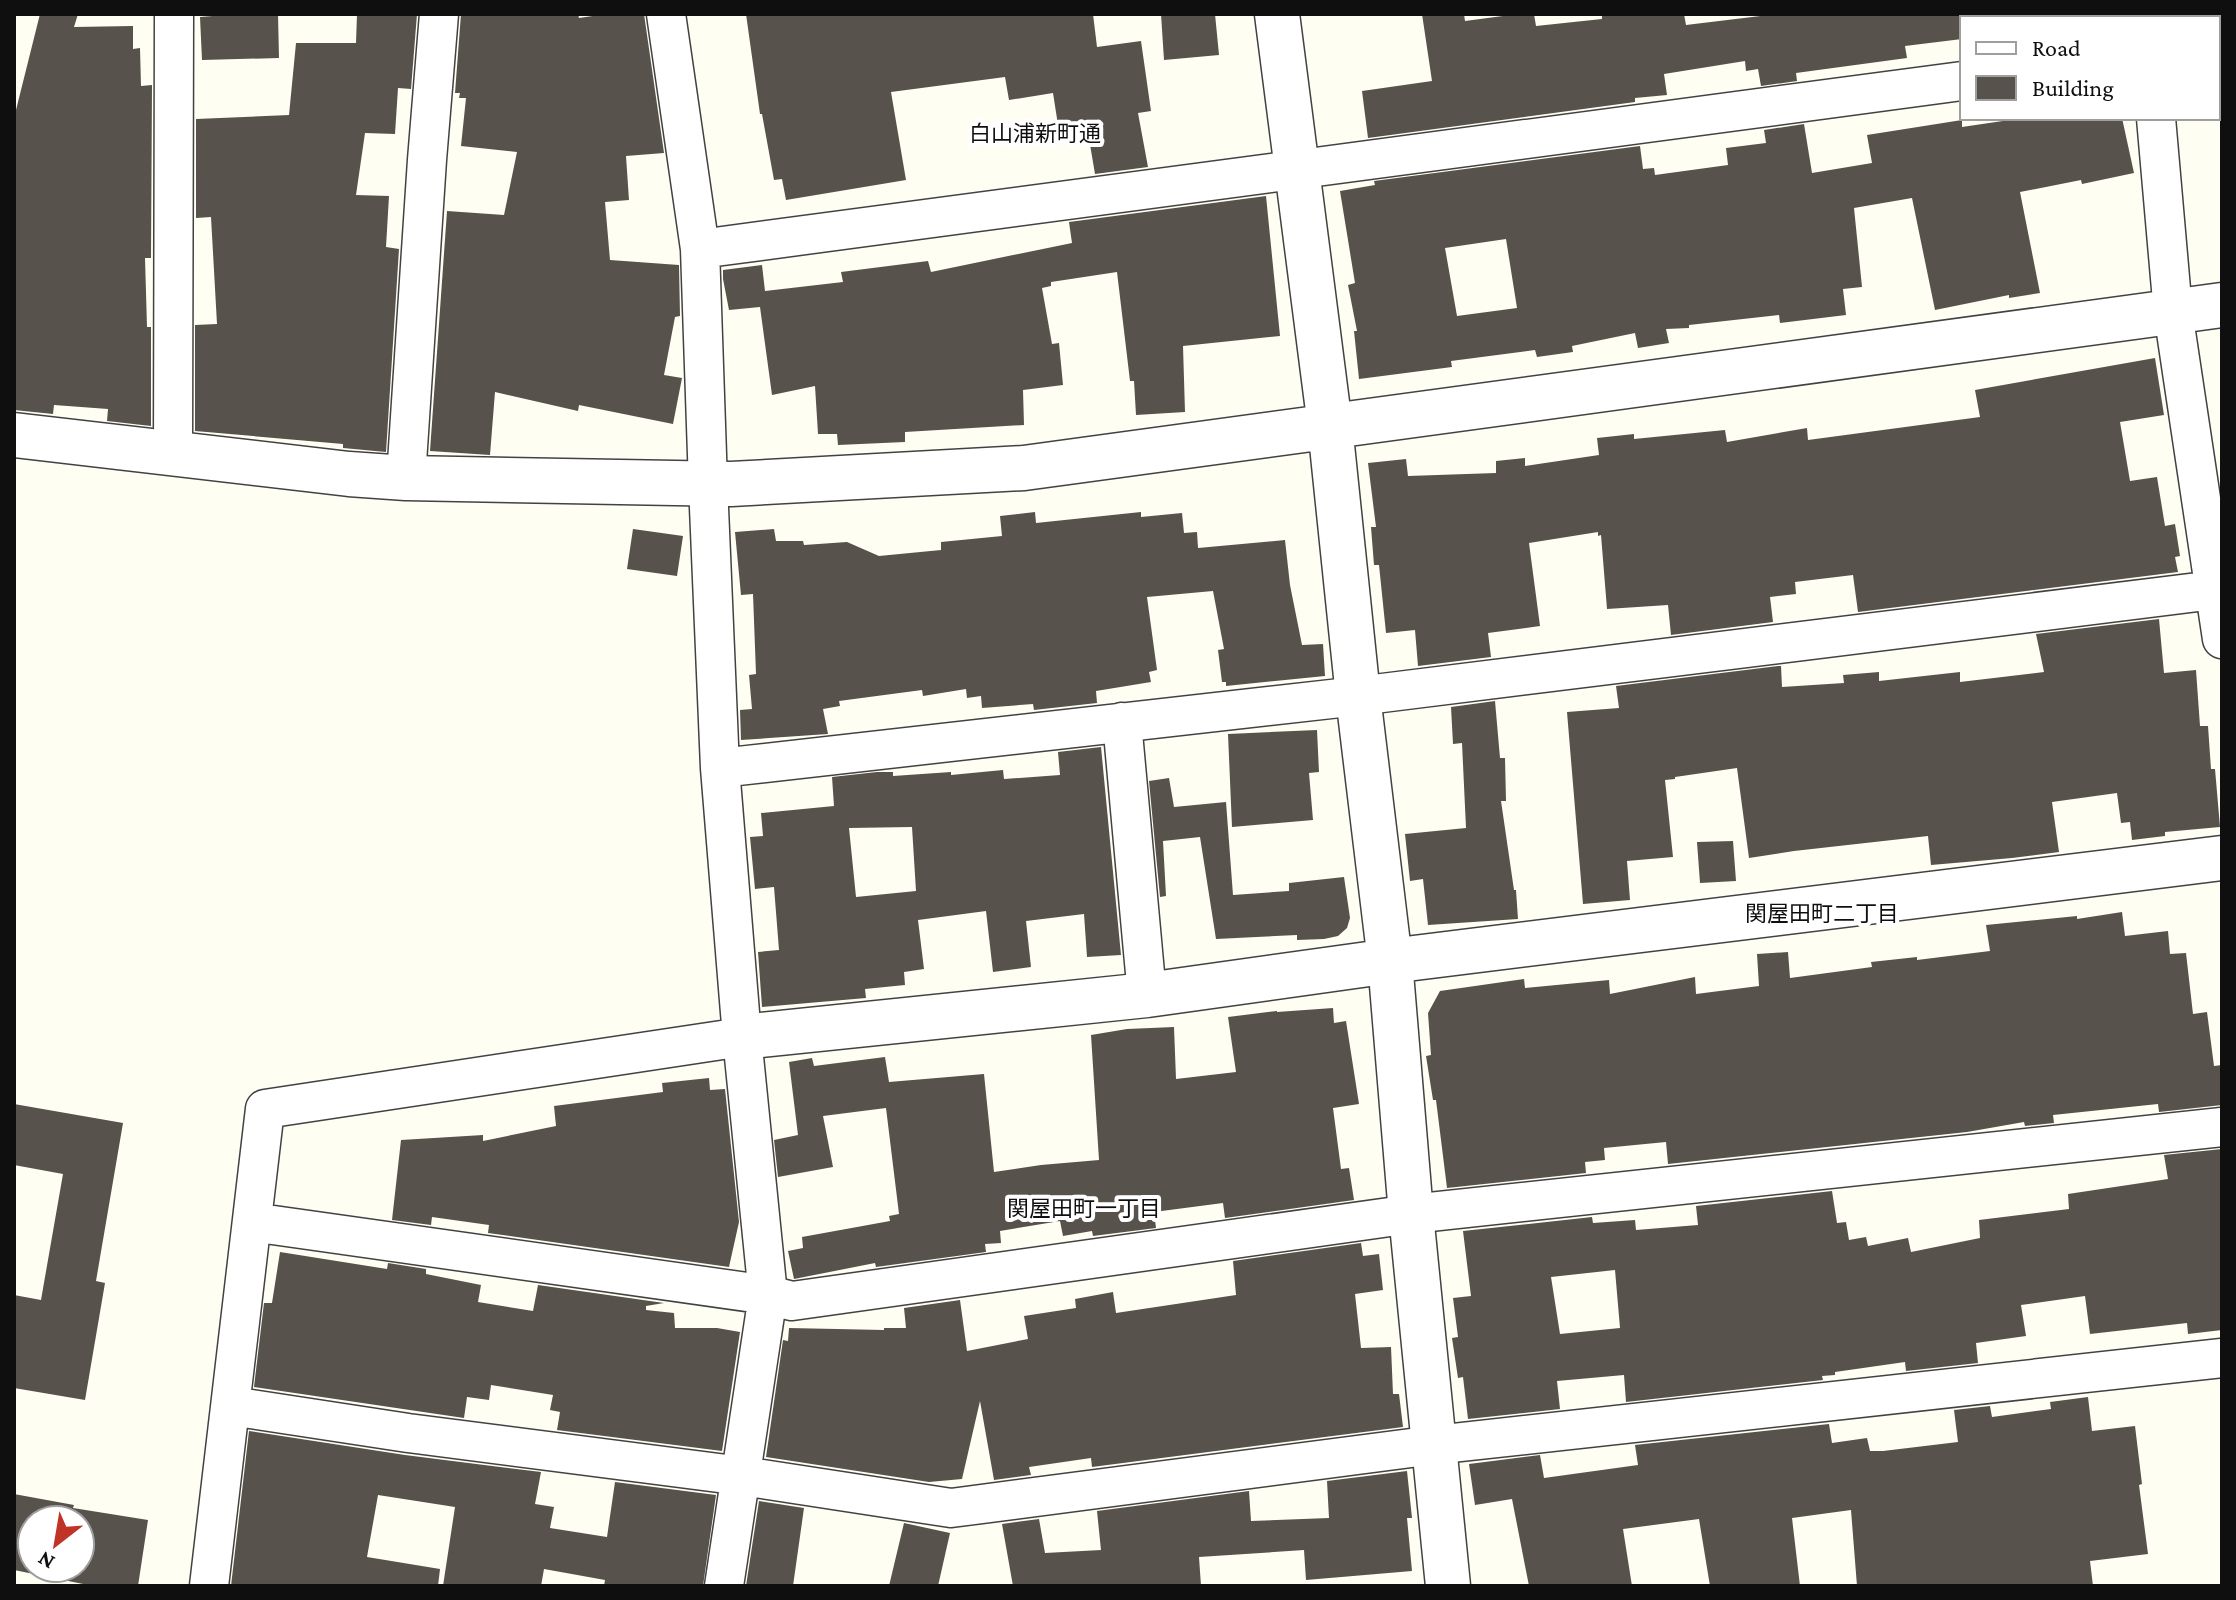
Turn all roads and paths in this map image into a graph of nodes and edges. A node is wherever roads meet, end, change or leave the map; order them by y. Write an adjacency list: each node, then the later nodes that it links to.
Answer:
1 (174, 14): 13 (street)
2 (439, 14): 14 (street)
3 (666, 14): 8 (street)
4 (1277, 14): 7 (street)
5 (1960, 81): 7 (street)
6 (2156, 120): 10 (street)
7 (1298, 171): 8 (street); 11 (street)
8 (700, 249): 15 (street)
9 (2222, 305): 10 (street)
10 (2173, 312): 11 (street); 16 (street)
11 (1330, 426): 15 (street); 18 (street)
12 (14, 435): 13 (street)
13 (173, 454): 14 (street)
14 (406, 478): 15 (street)
15 (708, 484): 20 (street)
16 (2218, 590): 17 (street); 18 (street)
17 (2222, 639)
18 (1358, 696): 19 (street); 22 (street)
19 (1122, 722): 20 (street); 23 (street)
20 (720, 768): 24 (street)
21 (2222, 858): 22 (street)
22 (1390, 961): 23 (street); 26 (street)
23 (1147, 995): 24 (street)
24 (742, 1037): 27 (street); 28 (street)
25 (2222, 1127): 26 (street)
26 (1411, 1214): 28 (street); 31 (street)
27 (252, 1222): 28 (street); 30 (street)
28 (768, 1295): 32 (street)
29 (2222, 1358): 31 (street)
30 (231, 1406): 32 (street); 33 (street)
31 (1434, 1445): 32 (street); 35 (street)
32 (742, 1476): 34 (street)
33 (209, 1586)
34 (724, 1586)
35 (1448, 1586)

